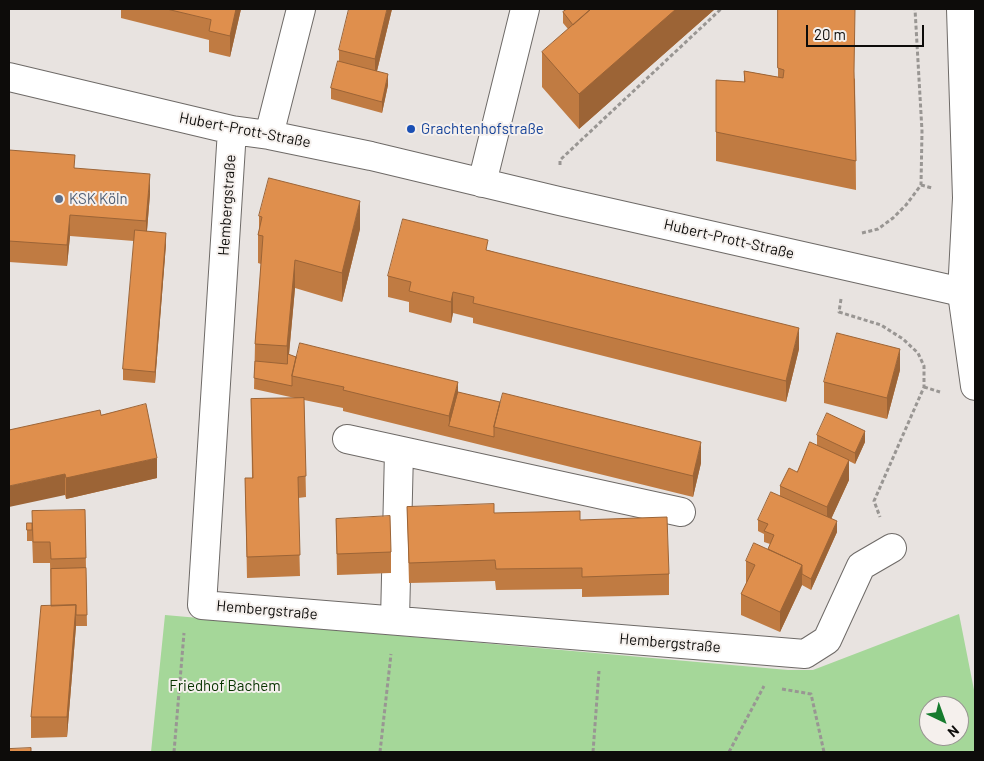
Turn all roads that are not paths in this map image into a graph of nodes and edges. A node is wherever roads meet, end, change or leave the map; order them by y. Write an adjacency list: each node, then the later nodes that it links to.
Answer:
1 (301, 9): 6 (street)
2 (525, 9): 7 (street)
3 (961, 9): 8 (street)
4 (9, 77): 5 (street, Hubert-Prott-Straße)
5 (232, 130): 6 (street, Hubert-Prott-Straße); 14 (street, Hembergstraße)
6 (269, 135): 7 (street, Hubert-Prott-Straße)
7 (482, 183): 8 (street, Hubert-Prott-Straße)
8 (969, 294): 9 (street)
9 (975, 386)
10 (347, 439): 11 (street)
11 (398, 452): 12 (street); 14 (street)
12 (681, 512)
13 (892, 548): 14 (street, Hembergstraße)
14 (393, 633)

